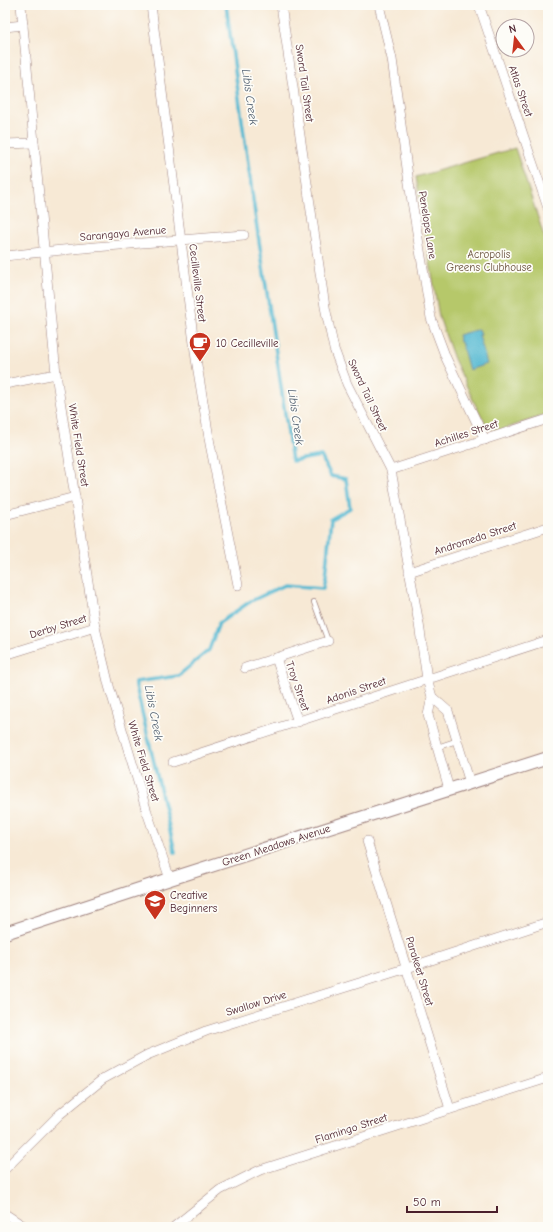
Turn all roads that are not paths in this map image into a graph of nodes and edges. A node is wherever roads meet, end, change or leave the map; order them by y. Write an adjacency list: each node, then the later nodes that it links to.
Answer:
1 (21, 5): 6 (street, White Field Street)
2 (151, 5): 12 (street, Cecilleville Street)
3 (281, 5): 19 (street, Sword Tail Street)
4 (379, 5): 18 (street, Penelope Lane)
5 (479, 5): 10 (street, Atlas Street)
6 (23, 25): 7 (street); 8 (street, White Field Street)
7 (5, 26)
8 (34, 143): 9 (street); 13 (street, White Field Street)
9 (5, 144)
10 (548, 208)
11 (244, 235): 12 (street, Sarangaya Avenue)
12 (180, 240): 13 (street, Sarangaya Avenue); 24 (street, Cecilleville Street)
13 (44, 252): 14 (street, Sarangaya Avenue); 15 (street, White Field Street)
14 (5, 256)
15 (56, 374): 16 (street); 20 (street, White Field Street)
16 (5, 384)
17 (548, 419): 18 (street, Achilles Street)
18 (485, 440): 19 (street, Achilles Street)
19 (391, 470): 23 (street, Sword Tail Street)
20 (75, 497): 21 (street); 26 (street, White Field Street)
21 (5, 515)
22 (548, 527): 23 (street, Andromeda Street)
23 (409, 572): 32 (street, Sword Tail Street)
24 (238, 585)
25 (314, 602): 28 (lane)
26 (96, 627): 29 (street, Derby Street); 42 (street, White Field Street)
27 (548, 640): 32 (street, Adonis Street)
28 (328, 641): 30 (street, Troy Street)
29 (5, 655)
30 (276, 658): 31 (street, Troy Street); 34 (street, Troy Street)
31 (245, 668)
32 (427, 679): 33 (street, Sword Tail Street); 34 (street, Adonis Street)
33 (432, 697): 35 (street); 36 (street, Sword Tail Street)
34 (298, 722): 38 (street, Adonis Street)
35 (456, 741): 36 (lane); 39 (street)
36 (438, 747): 40 (street, Sword Tail Street)
37 (548, 758): 39 (street, Green Meadows Avenue)
38 (173, 762)
39 (470, 783): 40 (street, Green Meadows Avenue)
40 (449, 789): 42 (street, Green Meadows Avenue)
41 (367, 841): 45 (street, Parakeet Street)
42 (170, 879): 44 (street, Green Meadows Avenue)
43 (548, 922): 45 (street, Swallow Drive)
44 (5, 933)
45 (407, 968): 47 (street, Parakeet Street); 48 (street, Swallow Drive)
46 (548, 1078): 47 (street, Flamingo Street)
47 (450, 1109): 51 (street, Flamingo Street)
48 (5, 1169)
49 (5, 1214): 50 (street)
50 (25, 1227)
51 (174, 1227)

